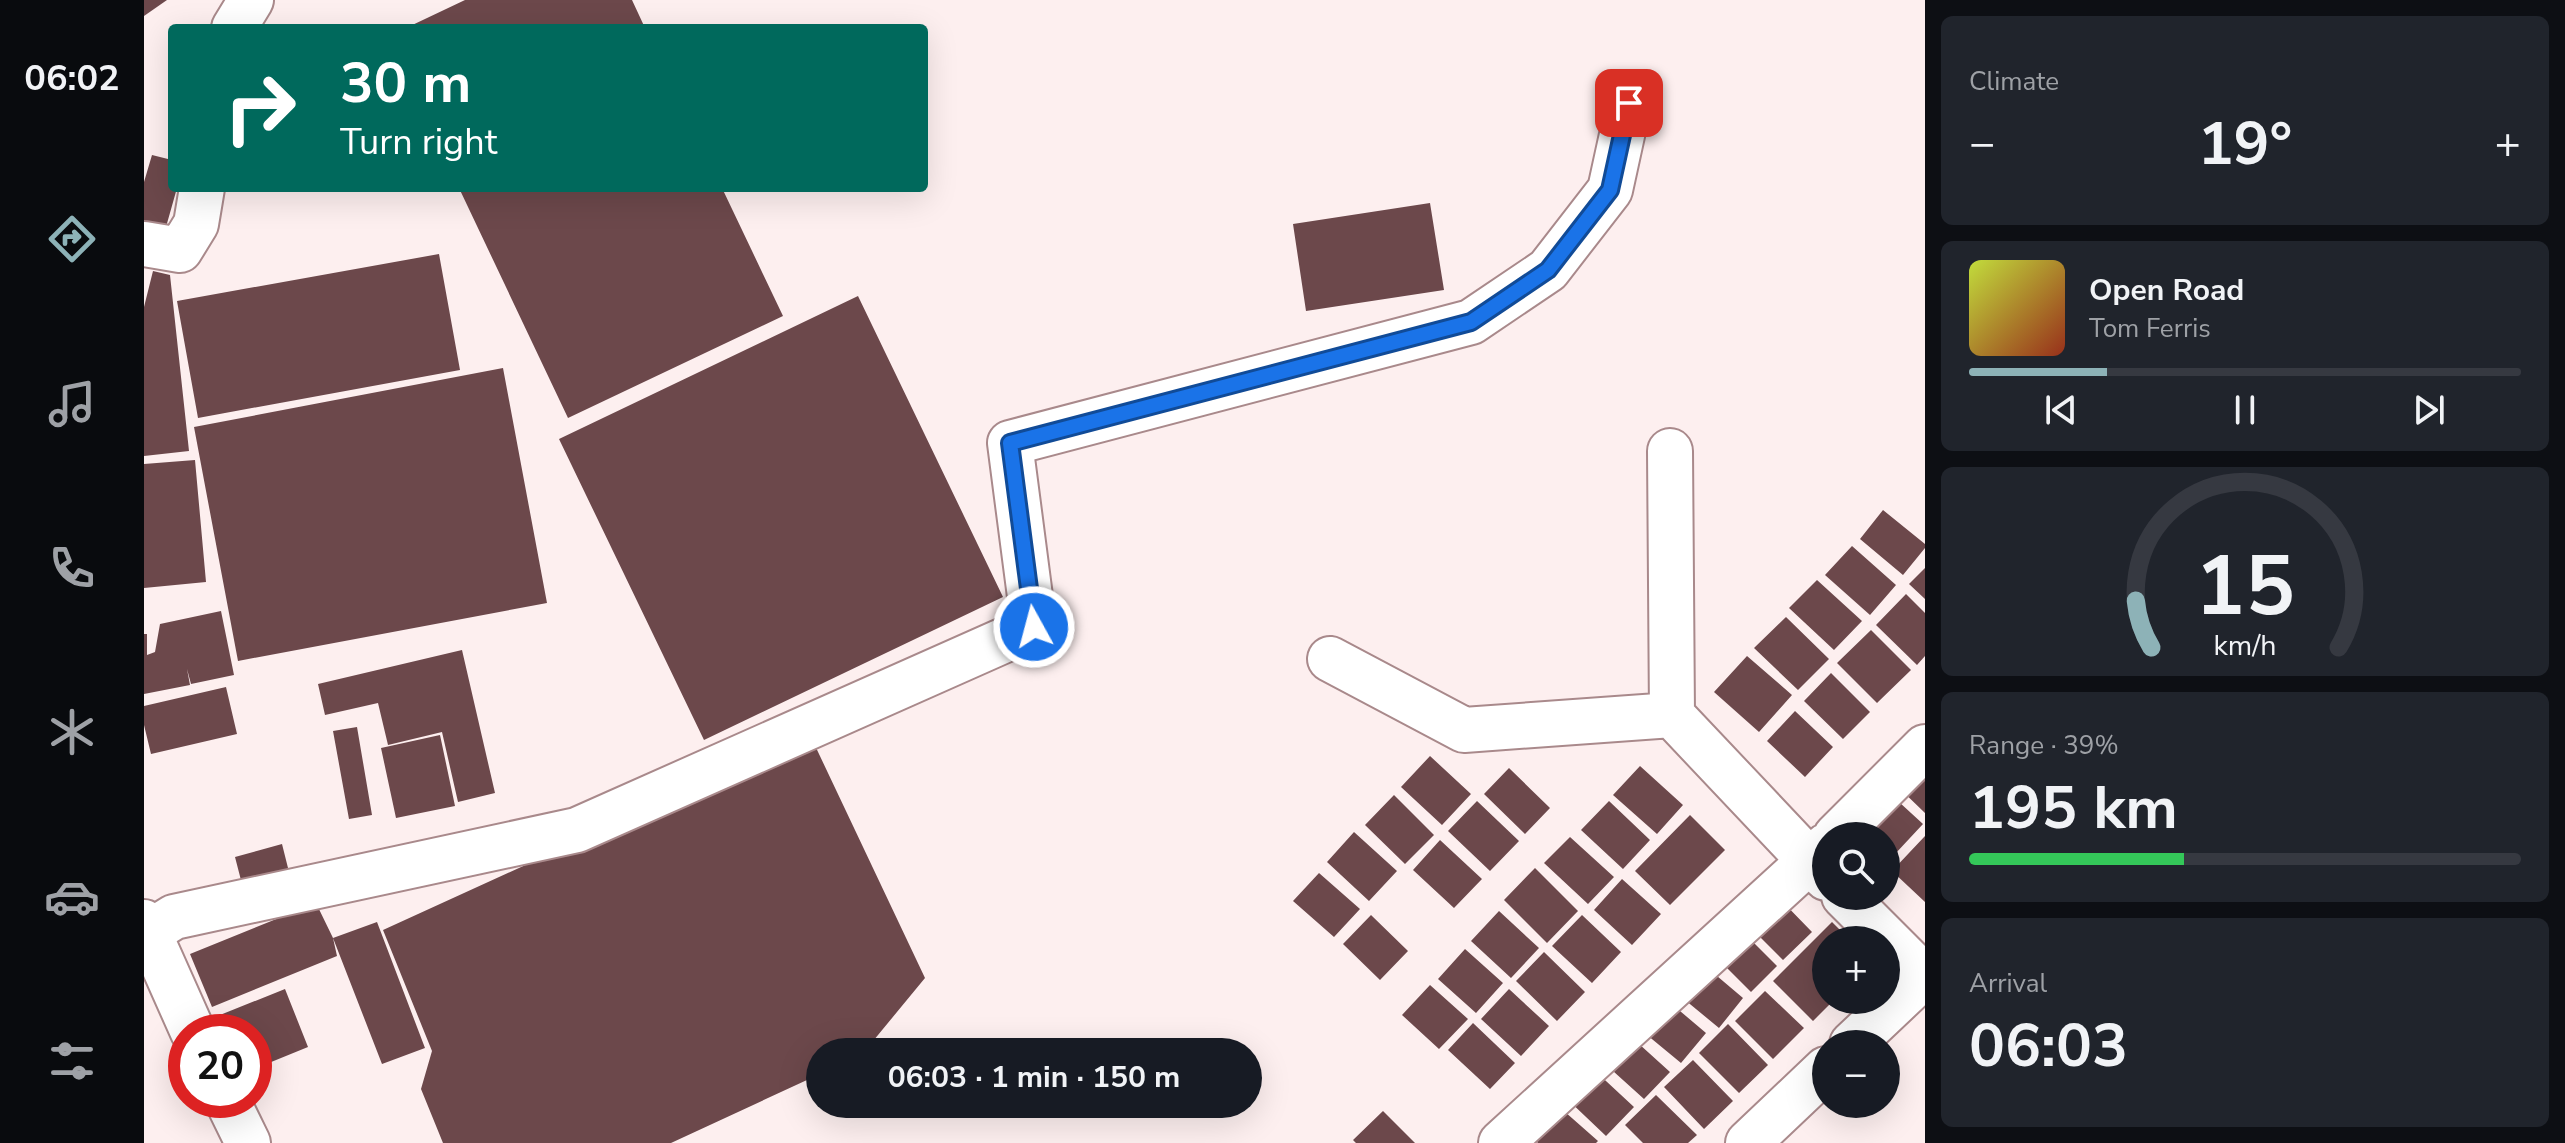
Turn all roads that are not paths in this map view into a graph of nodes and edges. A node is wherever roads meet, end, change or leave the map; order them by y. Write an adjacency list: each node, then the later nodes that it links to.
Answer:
1 (251, 0): 2 (street)
2 (236, 24)
3 (1629, 103): 14 (street)
4 (201, 192): 5 (street)
5 (144, 244)
6 (1670, 451): 8 (street)
7 (1330, 659): 8 (street)
8 (1672, 715): 11 (street)
9 (1925, 747): 10 (street)
10 (1856, 822)
11 (1812, 845)
12 (1812, 867): 21 (street)
13 (1858, 910): 15 (street)
14 (146, 928): 16 (street)
15 (1924, 975): 17 (street)
16 (185, 1014)
17 (1867, 1030)
18 (1812, 1082): 22 (street)
19 (236, 1118): 20 (street)
20 (248, 1143)
21 (1501, 1143)
22 (1748, 1143)

